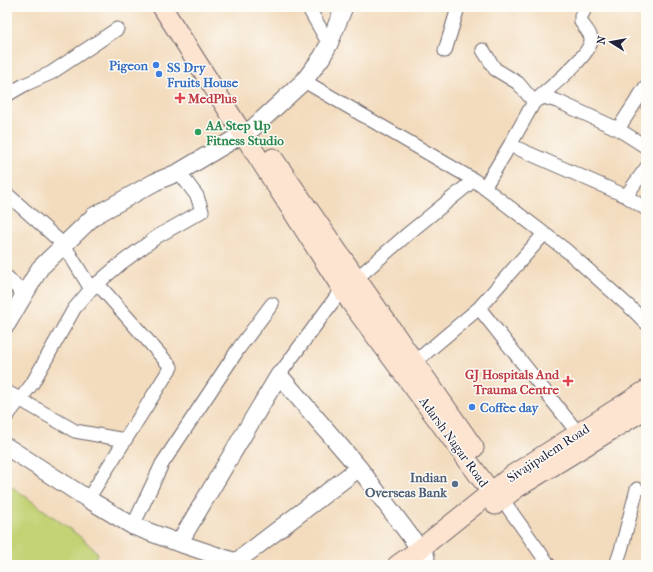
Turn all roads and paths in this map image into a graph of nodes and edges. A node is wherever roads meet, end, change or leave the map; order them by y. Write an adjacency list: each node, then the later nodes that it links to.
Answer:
1 (162, 7): 16 (main road, Adarsh Nagar Road)
2 (174, 7): 16 (main road, Adarsh Nagar Road)
3 (308, 7): 8 (street)
4 (344, 7): 8 (street)
5 (455, 7): 10 (street)
6 (586, 7): 14 (street)
7 (117, 29): 13 (street)
8 (329, 44): 11 (street)
9 (483, 50): 14 (street)
10 (445, 51)
11 (304, 81): 16 (street); 21 (street)
12 (646, 86): 15 (street)
13 (7, 95)
14 (534, 102): 15 (street); 17 (street)
15 (618, 129): 18 (street)
16 (248, 131): 20 (street); 28 (main road, Adarsh Nagar Road)
17 (510, 145): 21 (street); 23 (street)
18 (646, 147)
19 (646, 168): 23 (street)
20 (179, 172): 26 (street); 29 (street)
21 (479, 184): 25 (street); 28 (street)
22 (7, 194): 26 (street)
23 (626, 196): 24 (street)
24 (646, 209)
25 (544, 234): 32 (street); 33 (street)
26 (64, 245): 29 (street); 30 (street)
27 (7, 277): 30 (street)
28 (350, 284): 35 (main road, Adarsh Nagar Road); 36 (street); 47 (main road, Adarsh Nagar Road)
29 (94, 286): 39 (street); 43 (street)
30 (24, 295): 34 (street)
31 (272, 304): 49 (street)
32 (479, 308): 35 (street); 42 (street)
33 (646, 323)
34 (7, 324)
35 (415, 362): 47 (main road, Adarsh Nagar Road)
36 (279, 375): 45 (street); 50 (street)
37 (646, 390): 42 (main road, Sivajipalem Road)
38 (7, 392): 39 (street)
39 (20, 400): 41 (street); 43 (street)
40 (646, 410): 47 (main road, Sivajipalem Road)
41 (7, 416)
42 (578, 433): 47 (main road, Sivajipalem Road)
43 (125, 440): 48 (street)
44 (7, 447): 48 (street)
45 (359, 468): 50 (street); 51 (street)
46 (637, 489): 54 (street)
47 (498, 492): 51 (main road, Sivajipalem Road); 53 (street)
48 (88, 499): 49 (street)
49 (133, 526): 50 (street)
50 (179, 543)
51 (421, 557): 52 (main road, Sivajipalem Road)
52 (397, 565)
53 (549, 565)
54 (616, 565)

